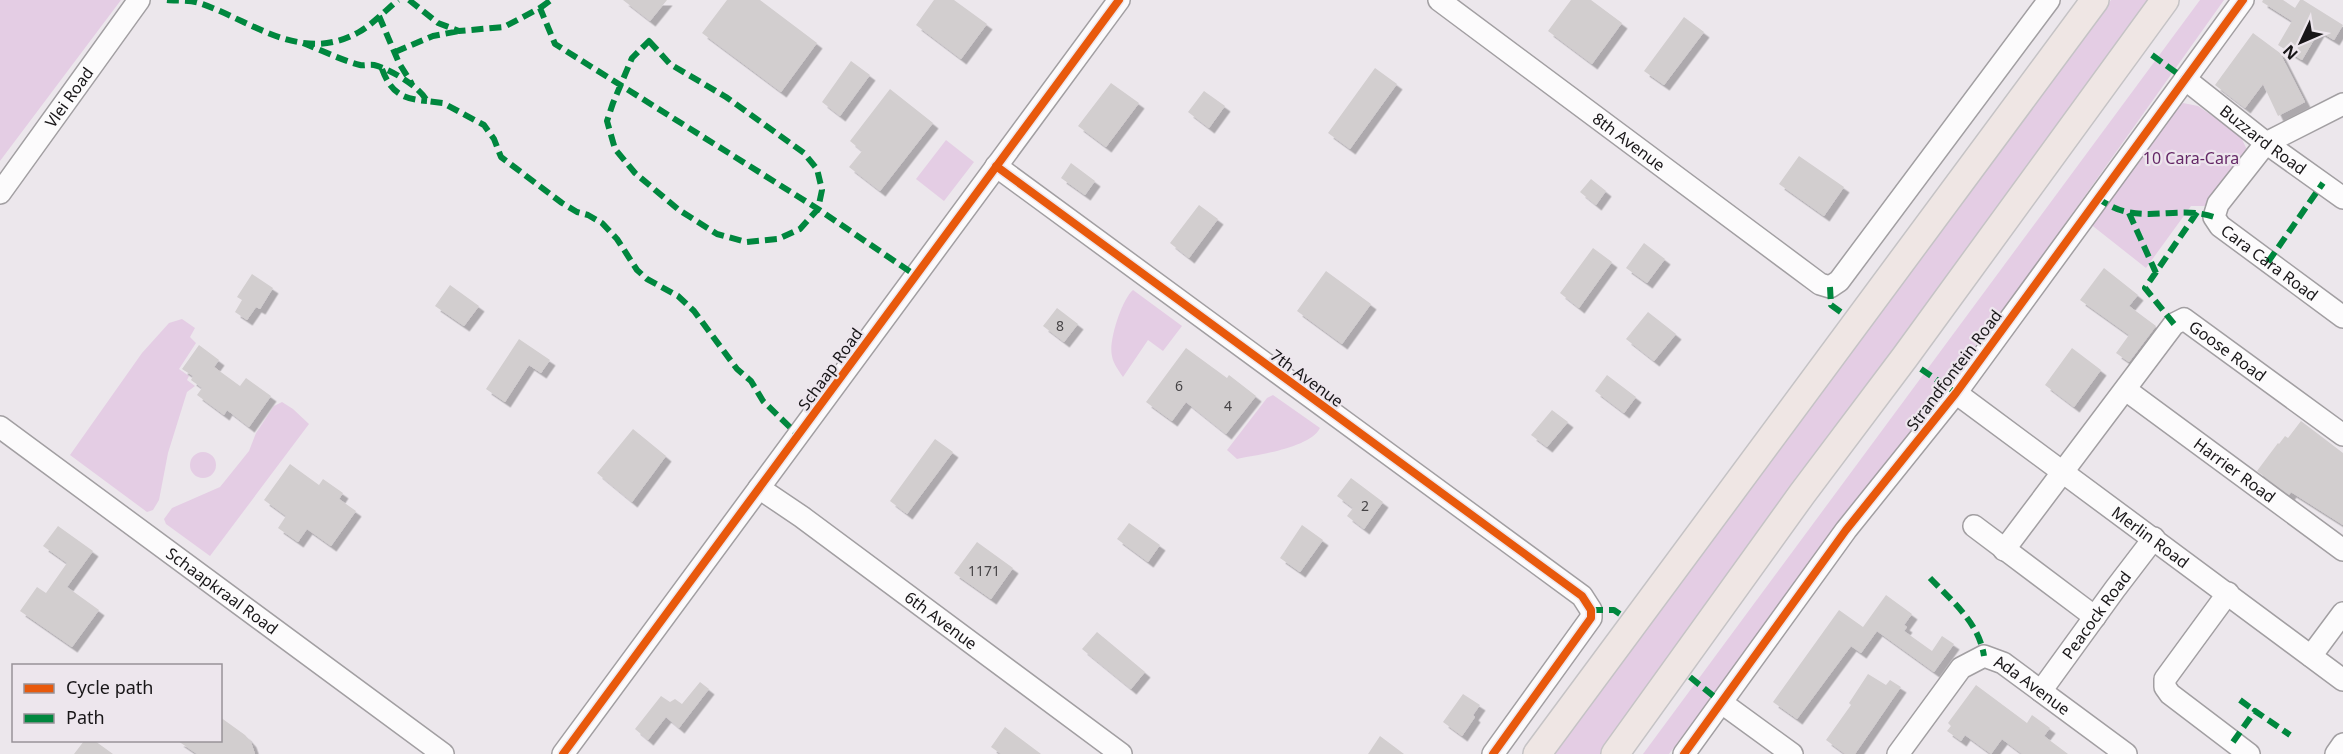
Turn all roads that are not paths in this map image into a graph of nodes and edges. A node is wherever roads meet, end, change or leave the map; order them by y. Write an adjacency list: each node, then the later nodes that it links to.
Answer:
1 (139, 0): 12 (street, Vlei Road)
2 (1119, 0): 11 (street, Schaap Road)
3 (1440, 0): 4 (street, 8th Avenue)
4 (2049, 0)
5 (2095, 0): 37 (main road)
6 (2165, 0): 38 (main road)
7 (2242, 0): 8 (street, Strandfontein Road)
8 (2185, 79): 10 (street, Buzzard Road); 16 (street, Strandfontein Road)
9 (2343, 104): 10 (street)
10 (2266, 143): 13 (street, Buzzard Road); 14 (street, Cara Cara Road)
11 (996, 166): 20 (street, Schaap Road); 36 (street, 7th Avenue)
12 (0, 193)
13 (2343, 198)
14 (2343, 317)
15 (2126, 390): 18 (street, Goose Road); 19 (street, Goose Road); 24 (street, Harrier Road)
16 (1956, 393): 19 (street, Merlin Road); 31 (street, Strandfontein Road)
17 (0, 427): 33 (street, Schaapkraal Road)
18 (2343, 435)
19 (2064, 473): 22 (street, Merlin Road); 23 (street, Goose Road)
20 (759, 488): 34 (street, Schaap Road); 35 (street, 6th Avenue)
21 (1974, 526): 23 (street)
22 (2154, 538): 25 (street, Merlin Road); 27 (street, Peacock Road)
23 (2004, 550): 27 (street)
24 (2343, 550)
25 (2228, 593): 28 (street, Merlin Road); 43 (street)
26 (2343, 613): 28 (street)
27 (2095, 617): 30 (street, Peacock Road)
28 (2311, 656): 29 (street, Merlin Road)
29 (2343, 680)
30 (2041, 691): 41 (street, Ada Avenue); 42 (street, Ada Avenue)
31 (1722, 703): 39 (street, Strandfontein Road); 40 (street)
32 (2343, 744): 44 (street)
33 (443, 754)
34 (563, 754)
35 (1121, 754)
36 (1493, 754)
37 (1537, 754)
38 (1615, 754)
39 (1684, 754)
40 (1792, 754)
41 (1898, 754)
42 (2126, 754)
43 (2249, 754)
44 (2336, 754)

